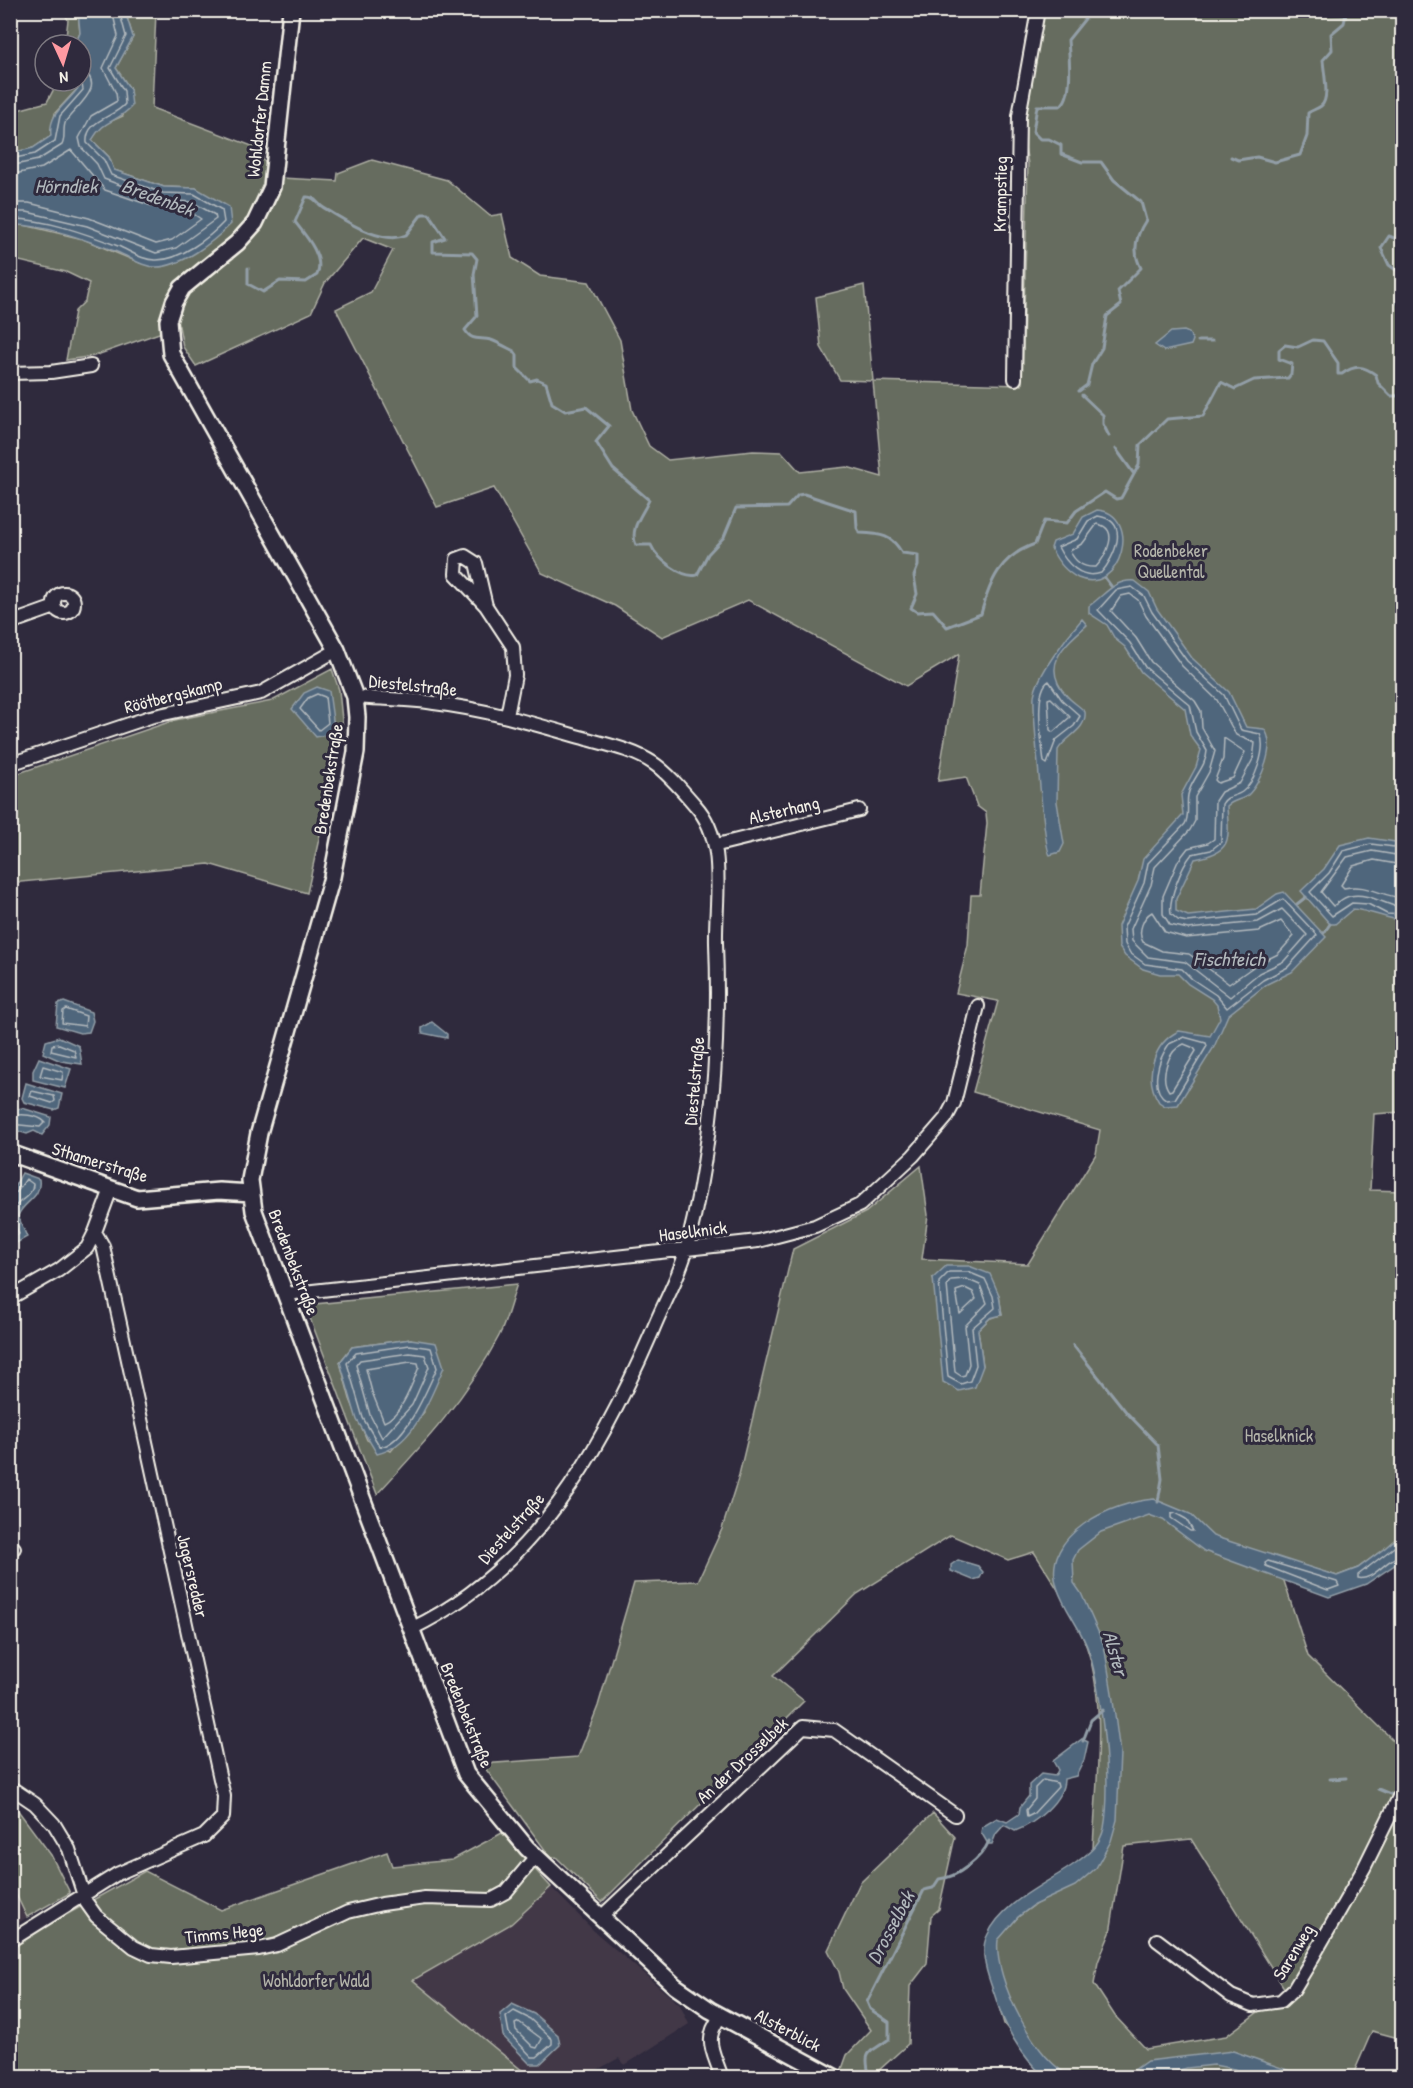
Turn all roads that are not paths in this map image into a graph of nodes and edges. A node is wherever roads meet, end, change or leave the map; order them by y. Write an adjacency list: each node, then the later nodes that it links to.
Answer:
1 (291, 10): 3 (street, Wohldorfer Damm)
2 (1038, 10): 6 (street, Krampstieg)
3 (225, 253): 10 (street, Bredenbekstraße)
4 (91, 366): 5 (street)
5 (10, 373)
6 (1015, 379)
7 (486, 606): 12 (street)
8 (55, 607): 9 (street)
9 (10, 623)
10 (338, 650): 11 (street, Bredenbekstraße); 13 (street, Röötbergskamp)
11 (355, 697): 12 (street, Diestelstraße); 19 (street, Bredenbekstraße)
12 (507, 716): 15 (street, Diestelstraße)
13 (10, 764)
14 (859, 810): 15 (street, Alsterhang)
15 (717, 844): 21 (street, Diestelstraße)
16 (978, 1006): 21 (street, Haselknick)
17 (10, 1153): 18 (street, Sthamerstraße)
18 (111, 1189): 19 (street, Sthamerstraße); 20 (street)
19 (251, 1193): 22 (street, Bredenbekstraße)
20 (94, 1232): 23 (street); 29 (street, Jagersredder)
21 (687, 1250): 22 (street, Haselknick); 24 (street, Diestelstraße)
22 (286, 1294): 24 (street, Bredenbekstraße)
23 (10, 1298)
24 (411, 1629): 28 (street, Bredenbekstraße)
25 (10, 1787): 29 (street, Timms Hege)
26 (1401, 1795): 31 (street, Sarenweg)
27 (955, 1815): 30 (street, An der Drosselbek)
28 (536, 1856): 29 (street, Timms Hege); 30 (street, Bredenbekstraße)
29 (83, 1894): 32 (street, Jagersredder)
30 (601, 1917): 33 (street, Bredenbekstraße)
31 (1157, 1940)
32 (10, 1941)
33 (722, 2016): 34 (street); 35 (street, Alsterblick)
34 (722, 2078)
35 (836, 2078)

